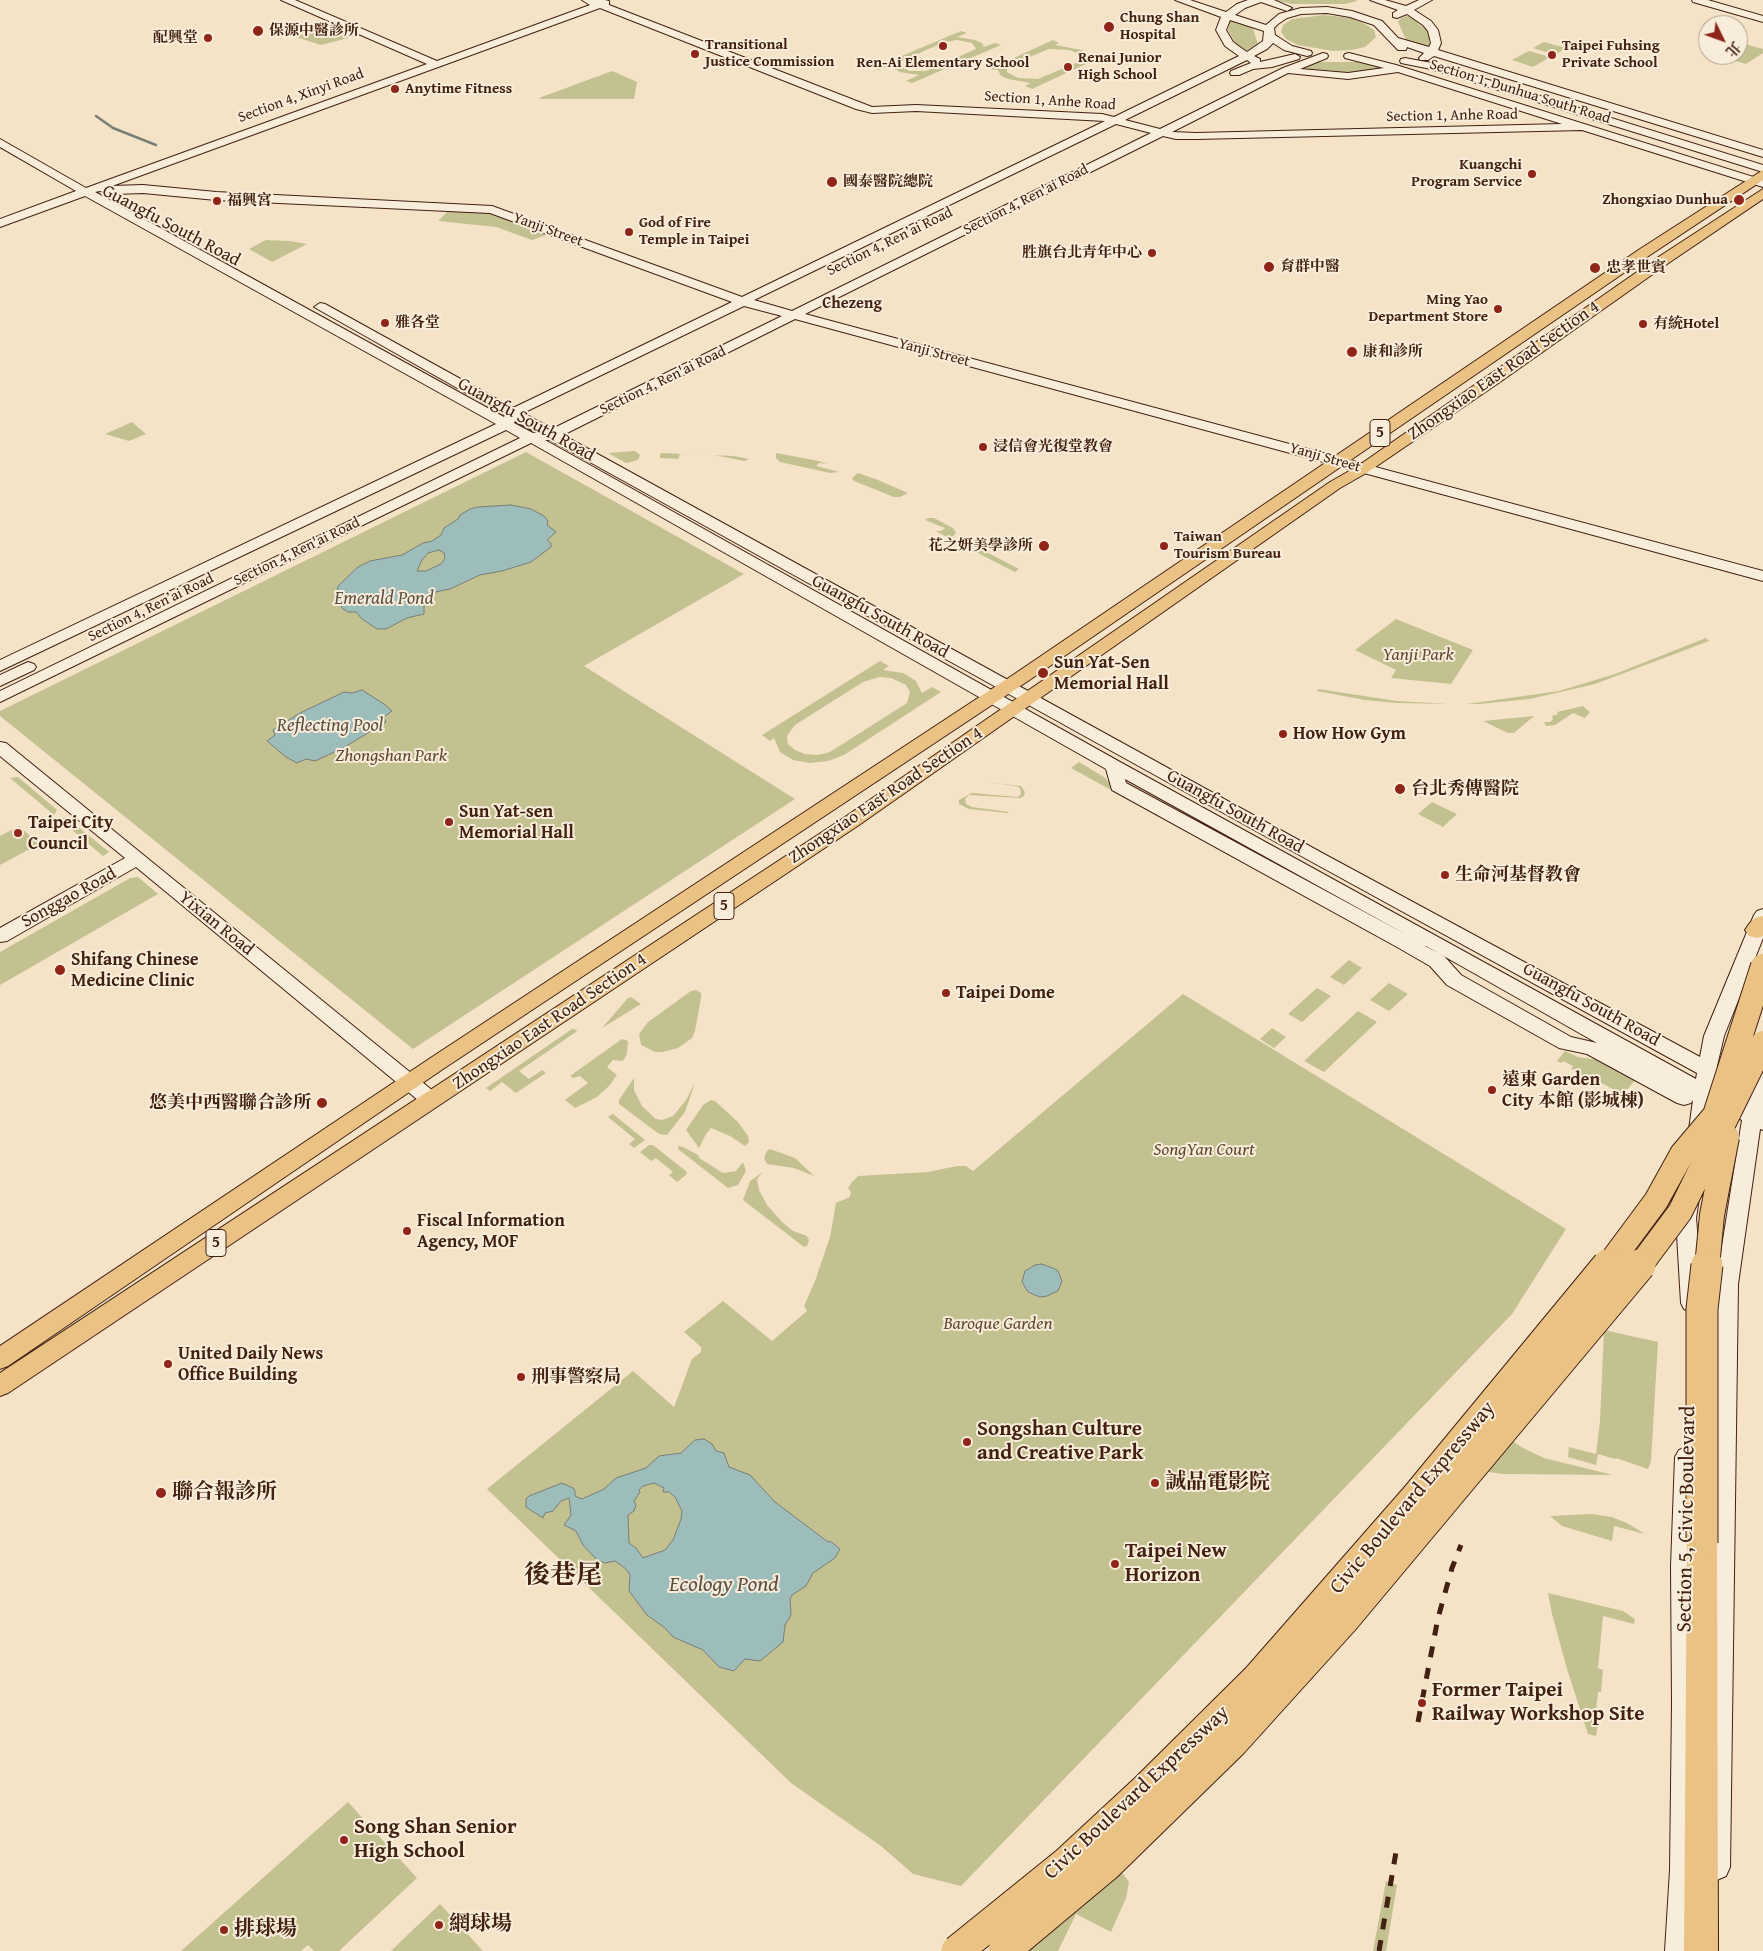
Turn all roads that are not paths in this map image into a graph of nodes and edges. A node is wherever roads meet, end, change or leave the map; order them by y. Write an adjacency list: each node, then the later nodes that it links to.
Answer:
1 (286, 0): 21 (main road)
2 (1180, 0): 13 (main road)
3 (1257, 0): 9 (main road)
4 (1264, 0): 10 (main road)
5 (1427, 0): 8 (main road)
6 (1697, 0): 14 (main road)
7 (598, 1): 21 (main road, Section 4, Xinyi Road); 23 (main road, Section 4, Xinyi Road); 28 (main road, Section 1, Anhe Road); 29 (main road, Section 1, Anhe Road)
8 (1384, 3): 12 (main road); 15 (main road); 17 (main road); 18 (main road)
9 (1241, 6): 10 (main road); 13 (main road); 16 (main road)
10 (1287, 8): 11 (main road)
11 (1312, 10): 12 (main road); 16 (main road)
12 (1327, 10): 15 (main road)
13 (1228, 15): 16 (main road); 19 (main road)
14 (1763, 19)
15 (1374, 20): 17 (main road)
16 (1268, 32): 19 (main road); 20 (main road)
17 (1388, 32): 18 (main road, Section 1, Dunhua South Road); 20 (main road); 22 (main road, Section 1, Dunhua South Road)
18 (1432, 52): 22 (main road); 38 (main road, Section 1, Dunhua South Road)
19 (1246, 56): 24 (main road); 28 (main road)
20 (1334, 56): 22 (main road, Section 1, Dunhua South Road); 24 (main road, Section 4, Ren’ai Road); 26 (main road, Section 1, Dunhua South Road); 27 (main road, Section 4, Ren'ai Road)
21 (423, 59): 23 (main road); 43 (main road, Section 4, Xinyi Road)
22 (1419, 61): 25 (main road, Section 1, Dunhua South Road); 26 (main road)
23 (436, 64): 44 (main road, Section 4, Xinyi Road)
24 (1268, 65): 27 (main road); 31 (main road, Section 4, Ren’ai Road); 33 (main road, Section 4, Ren’ai Road)
25 (1433, 66): 40 (main road, Section 1, Dunhua South Road)
26 (1399, 69): 27 (main road); 30 (main road, Section 1, Dunhua South Road)
27 (1287, 70): 32 (main road, Section 4, Ren'ai Road)
28 (1130, 118): 29 (main road, Section 1, Anhe Road); 31 (main road, Section 1, Anhe Road); 49 (main road, Section 4, Ren’ai Road)
29 (1115, 120): 48 (main road, Section 4, Ren'ai Road)
30 (1568, 122): 32 (main road, Section 1, Anhe Road); 34 (main road, Section 1, Dunhua South Road)
31 (1145, 123): 33 (main road, Section 1, Anhe Road); 50 (main road, Section 4, Ren’ai Road)
32 (1176, 125): 33 (main road, Section 4, Ren'ai Road)
33 (1161, 127): 34 (main road, Section 1, Anhe Road); 51 (main road, Section 4, Ren'ai Road)
34 (1584, 128): 41 (main road, Section 1, Dunhua South Road)
35 (0, 130): 37 (main road)
36 (0, 142): 42 (main road, Guangfu South Road)
37 (37, 150)
38 (1763, 154)
39 (63, 166): 43 (main road, Guangfu South Road)
40 (1763, 169)
41 (1759, 179): 53 (main road, Zhongxiao East Road Section 4 / 5)
42 (73, 185): 43 (main road, Guangfu South Road); 46 (main road)
43 (86, 186): 44 (main road, Section 4, Xinyi Road); 47 (main road, Section 4, Xinyi Road); 52 (main road, Guangfu South Road)
44 (99, 187): 48 (main road, Yanji Street); 52 (main road, Guangfu South Road)
45 (1763, 193): 54 (main road, Zhongxiao East Road Section 4 / 5)
46 (0, 212)
47 (0, 223)
48 (742, 301): 49 (main road, Yanji Street); 52 (main road, Section 4, Ren'ai Road)
49 (759, 305): 50 (main road, Yanji Street); 52 (main road, Section 4, Ren’ai Road)
50 (778, 311): 51 (main road, Yanji Street); 52 (main road, Section 4, Ren’ai Road)
51 (795, 316): 52 (main road, Section 4, Ren'ai Road); 53 (main road, Yanji Street)
52 (526, 427): 56 (main road, Section 4, Ren'ai Road); 57 (main road, Section 4, Ren’ai Road); 58 (main road, Guangfu South Road); 58 (main road, Guangfu South Road); 59 (main road, Section 4, Ren'ai Road)
53 (1339, 461): 54 (main road, Yanji Street); 58 (main road, Zhongxiao East Road Section 4 / 5)
54 (1362, 468): 55 (main road, Yanji Street); 60 (main road, Zhongxiao East Road Section 4 / 5)
55 (1763, 576)
56 (0, 666)
57 (0, 681)
58 (1000, 692): 60 (main road, Guangfu South Road); 72 (main road, Zhongxiao East Road Section 4 / 5)
59 (0, 697)
60 (1021, 703): 62 (main road, Guangfu South Road); 71 (main road, Guangfu South Road); 75 (main road, Zhongxiao East Road Section 4 / 5)
61 (0, 747): 63 (main road, Yixian Road)
62 (1114, 766): 66 (main road, Guangfu South Road); 67 (main road, Guangfu South Road)
63 (137, 859): 65 (main road, Songgao Road); 72 (main road, Yixian Road)
64 (1761, 923): 71 (main road)
65 (0, 936)
66 (1429, 939): 67 (main road); 73 (main road, Guangfu South Road)
67 (1404, 942): 74 (main road, Guangfu South Road)
68 (1763, 966): 80 (highway, Civic Boulevard Expressway, bridge)
69 (1763, 999): 76 (highway)
70 (1763, 1043): 76 (highway, Civic Boulevard Expressway, bridge)
71 (1707, 1068): 73 (main road); 76 (main road, Guangfu South Road)
72 (410, 1082): 75 (main road, Yixian Road); 78 (main road, Zhongxiao East Road Section 4 / 5)
73 (1704, 1092): 76 (main road, Section 5, Civic Boulevard); 77 (main road)
74 (1684, 1098)
75 (431, 1100): 79 (main road, Zhongxiao East Road Section 4 / 5)
76 (1745, 1104): 77 (main road, Section 5, Civic Boulevard); 81 (highway, Civic Boulevard Expressway, bridge); 83 (highway, bridge); 84 (main road, Section 5, Civic Boulevard)
77 (1692, 1307): 82 (main road, Section 5, Civic Boulevard)
78 (0, 1360)
79 (0, 1386)
80 (957, 1951)
81 (1004, 1951)
82 (1679, 1951)
83 (1700, 1951)
84 (1716, 1951)

